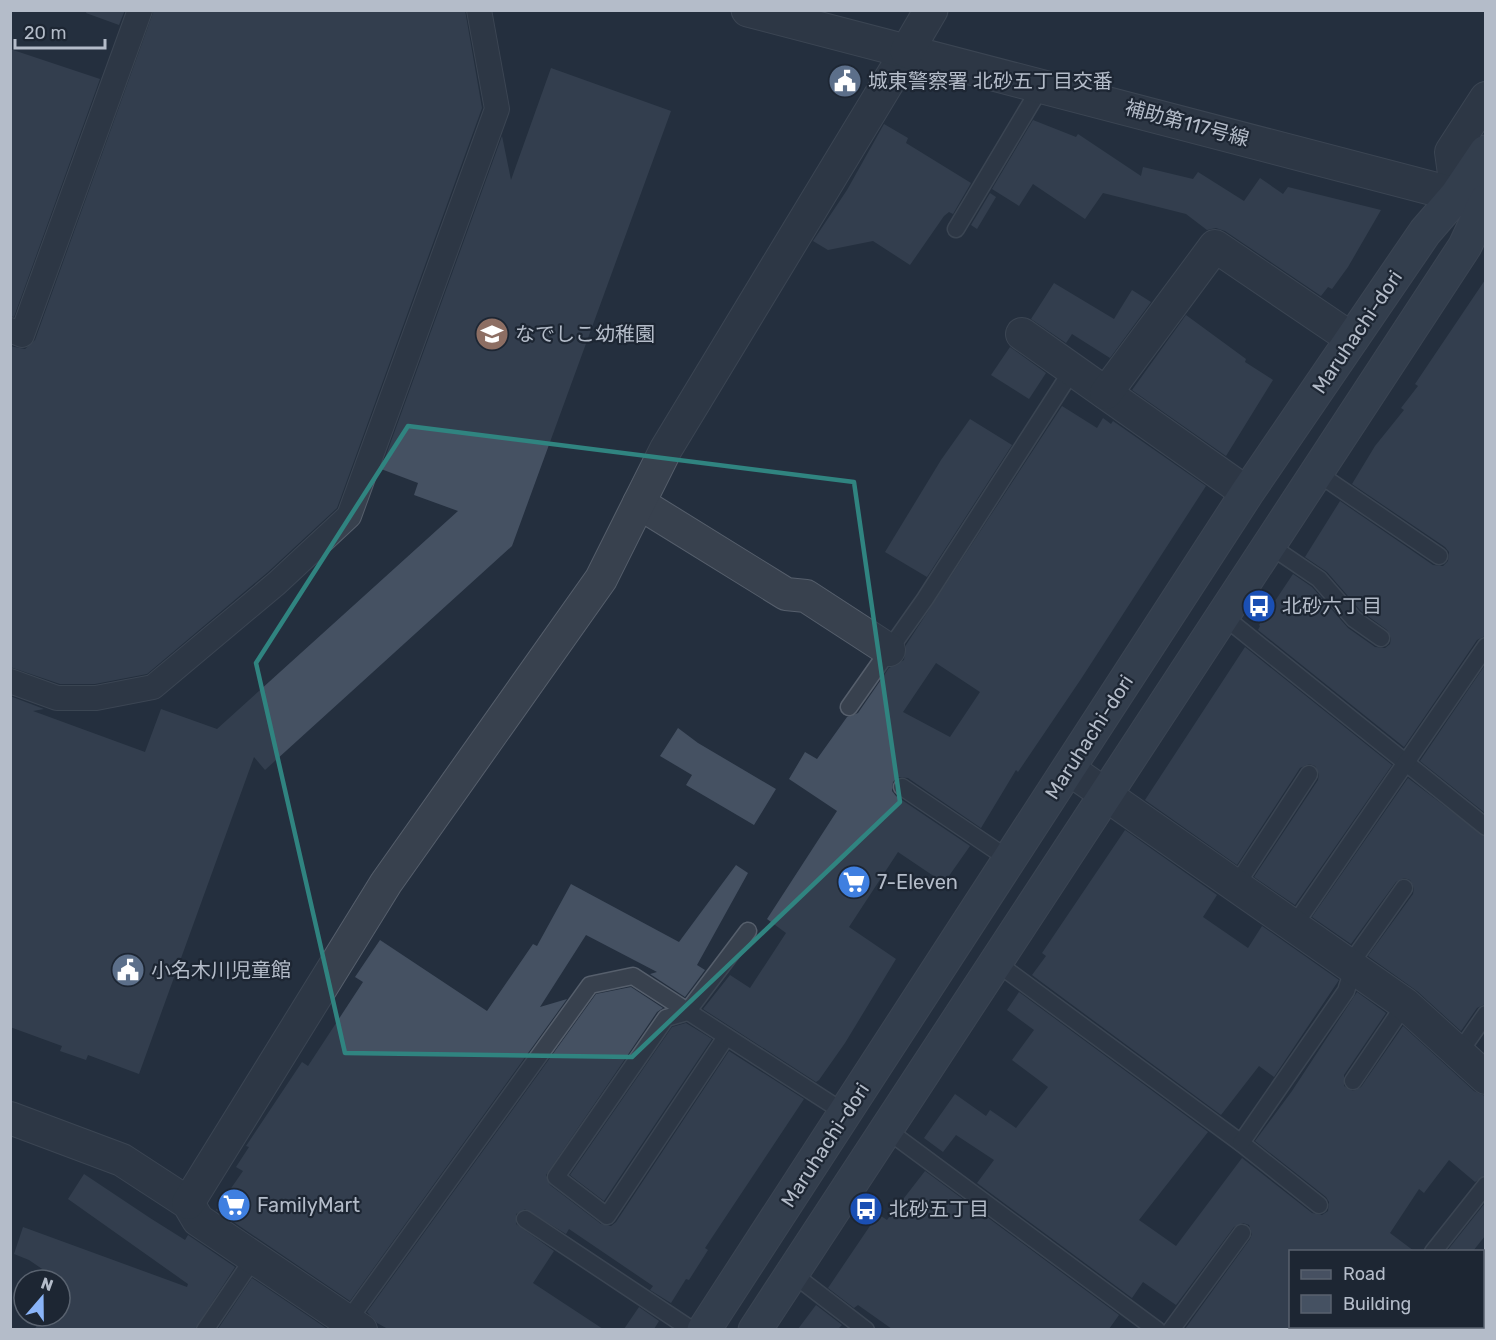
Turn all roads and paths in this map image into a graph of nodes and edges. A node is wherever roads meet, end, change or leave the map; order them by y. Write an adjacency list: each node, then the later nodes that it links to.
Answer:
1 (140, 10): 11 (street)
2 (479, 10): 25 (street)
3 (748, 10): 5 (street, 補助第117号線)
4 (931, 10): 5 (street)
5 (907, 51): 6 (street, 補助第117号線); 18 (street)
6 (1042, 85): 9 (street, 補助第117号線); 10 (lane)
7 (1485, 98): 9 (street)
8 (1485, 152): 9 (main road, Maruhachi-dori)
9 (1480, 201): 13 (main road, Maruhachi-dori); 16 (main road, Maruhachi-dori)
10 (956, 229)
11 (10, 330)
12 (1022, 334): 14 (street)
13 (1352, 339): 15 (street); 17 (main road, Maruhachi-dori)
14 (1073, 369): 15 (street); 24 (lane)
15 (1106, 393): 17 (street)
16 (1316, 472): 19 (main road, Maruhachi-dori); 20 (lane)
17 (1247, 494): 28 (main road, Maruhachi-dori)
18 (639, 503): 24 (street); 52 (street)
19 (1269, 545): 21 (main road, Maruhachi-dori); 22 (lane)
20 (1438, 556)
21 (1222, 615): 27 (lane); 31 (main road, Maruhachi-dori)
22 (1381, 638)
23 (1485, 646): 27 (lane)
24 (889, 650): 26 (lane)
25 (10, 681)
26 (849, 707)
27 (1405, 762): 32 (lane); 36 (lane)
28 (1069, 769): 31 (street); 33 (main road, Maruhachi-dori)
29 (1309, 774): 34 (lane)
30 (902, 787): 33 (lane)
31 (1106, 795): 34 (street); 38 (main road, Maruhachi-dori)
32 (1485, 827)
33 (1010, 860): 47 (main road, Maruhachi-dori)
34 (1235, 887): 36 (street)
35 (1404, 888): 39 (lane)
36 (1293, 927): 39 (street)
37 (748, 931): 41 (lane)
38 (997, 963): 49 (main road, Maruhachi-dori); 50 (lane)
39 (1354, 969): 40 (street); 50 (lane)
40 (1405, 1004): 44 (street); 46 (lane)
41 (687, 1012): 43 (lane); 43 (lane); 59 (lane)
42 (1485, 1014): 44 (lane)
43 (726, 1037): 47 (lane)
44 (1459, 1053): 45 (street)
45 (1485, 1078)
46 (1353, 1081)
47 (845, 1113): 62 (main road, Maruhachi-dori)
48 (10, 1118): 52 (street)
49 (887, 1130): 58 (main road, Maruhachi-dori); 65 (lane)
50 (1241, 1143): 53 (lane)
51 (1485, 1185): 56 (lane)
52 (188, 1203): 57 (street)
53 (1319, 1205)
54 (525, 1219): 61 (lane)
55 (1242, 1233): 66 (lane)
56 (1434, 1250)
57 (252, 1258): 59 (street); 60 (lane)
58 (793, 1274): 63 (main road, Maruhachi-dori); 64 (lane)
59 (351, 1327)
60 (205, 1329)
61 (692, 1329)
62 (704, 1329)
63 (755, 1329)
64 (866, 1329)
65 (1157, 1329)
66 (1172, 1329)

